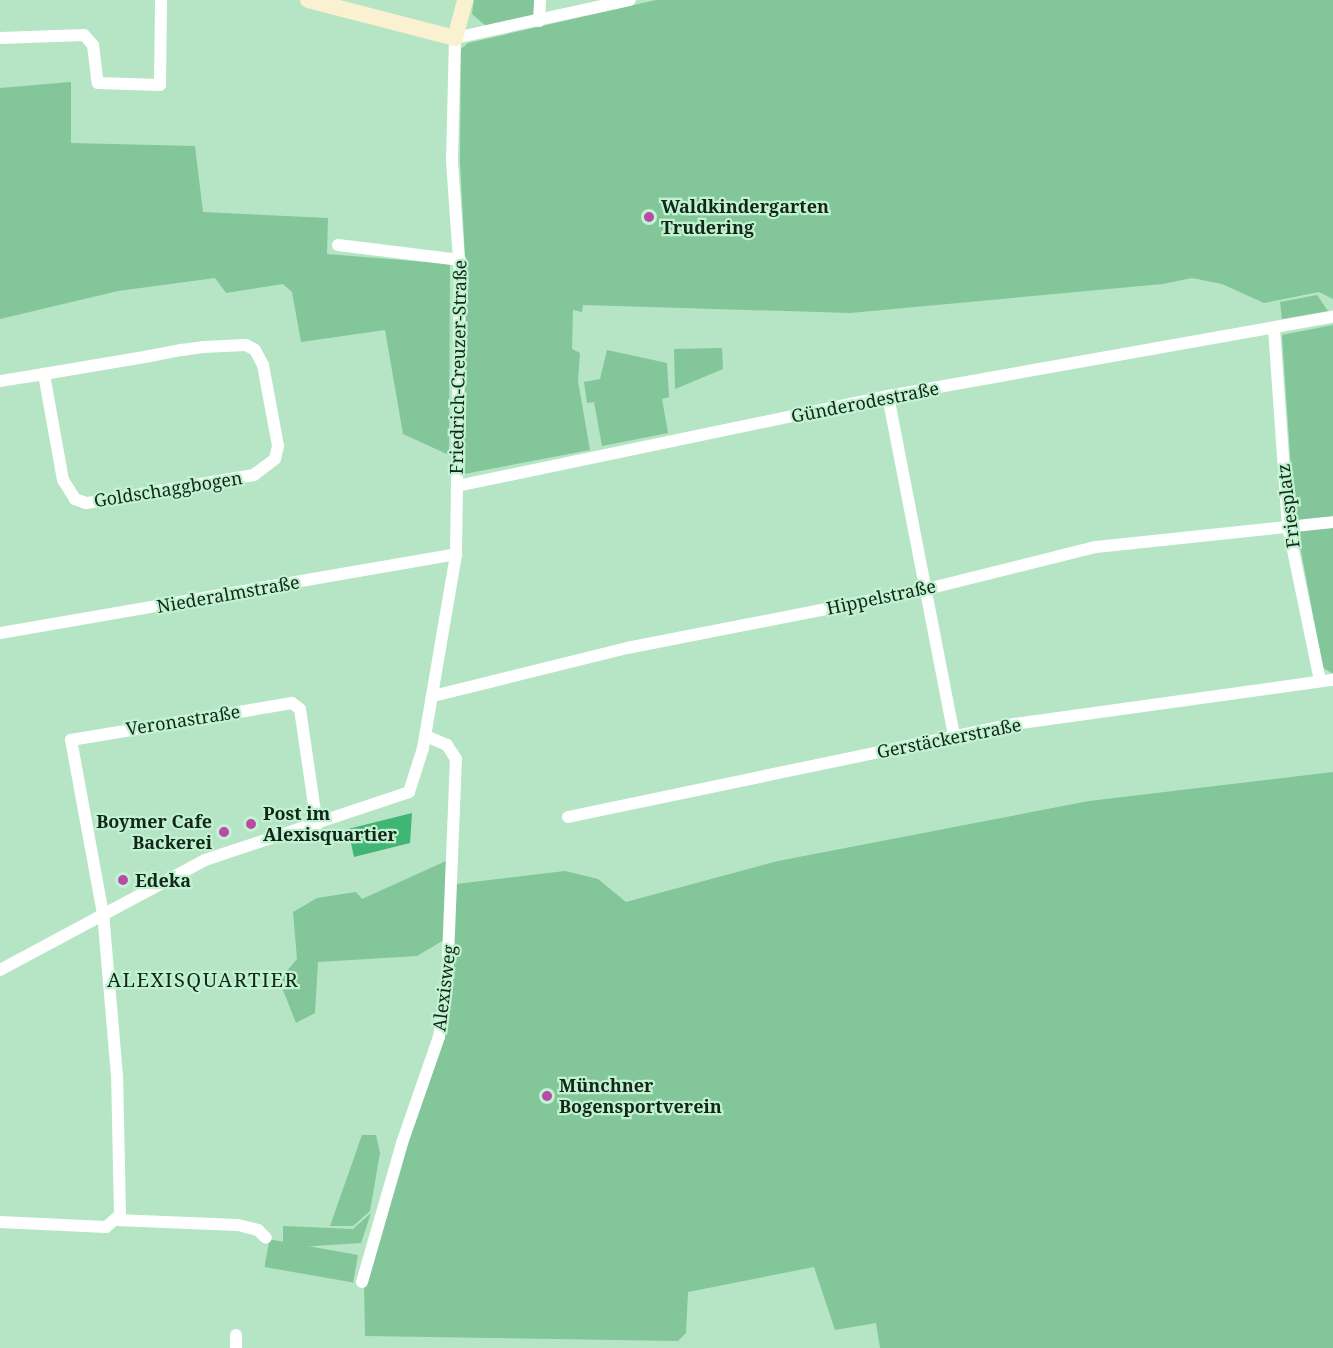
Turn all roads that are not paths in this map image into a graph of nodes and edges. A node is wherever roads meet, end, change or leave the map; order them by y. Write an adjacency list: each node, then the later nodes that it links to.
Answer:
1 (161, 0): 8 (street)
2 (308, 0): 6 (street)
3 (465, 0): 9 (street)
4 (540, 0): 7 (street)
5 (630, 0): 7 (street)
6 (336, 4): 9 (street)
7 (539, 21): 9 (street)
8 (0, 38)
9 (455, 38): 11 (street, Friedrich-Creuzer-Straße)
10 (338, 244): 11 (street)
11 (460, 260): 17 (street, Friedrich-Creuzer-Straße)
12 (1333, 317): 13 (street, Günderodestraße)
13 (1274, 328): 16 (street, Günderodestraße); 19 (street, Friesplatz)
14 (44, 374): 14 (street, Goldschaggbogen); 15 (street, Goldschaggbogen)
15 (0, 381)
16 (888, 396): 17 (street, Günderodestraße); 21 (street)
17 (457, 486): 20 (street, Friedrich-Creuzer-Straße)
18 (1333, 522): 19 (street, Hippelstraße)
19 (1288, 526): 21 (street, Hippelstraße); 24 (street, Friesplatz)
20 (456, 554): 22 (street, Niederalmstraße); 25 (street, Friedrich-Creuzer-Straße)
21 (927, 589): 25 (street, Hippelstraße); 27 (street)
22 (0, 633)
23 (1333, 680): 24 (street, Gerstäckerstraße)
24 (1320, 681): 27 (street, Gerstäckerstraße)
25 (433, 696): 26 (street, Friedrich-Creuzer-Straße)
26 (426, 736): 29 (street, Friedrich-Creuzer-Straße); 35 (street, Alexisweg)
27 (954, 736): 28 (street, Gerstäckerstraße)
28 (568, 817)
29 (317, 825): 30 (street); 30 (street, Veronastraße)
30 (103, 914): 31 (street); 32 (street)
31 (0, 970)
32 (116, 1220): 33 (street); 34 (street)
33 (0, 1222)
34 (266, 1238)
35 (362, 1282)
36 (236, 1335): 37 (street)
37 (236, 1348)

